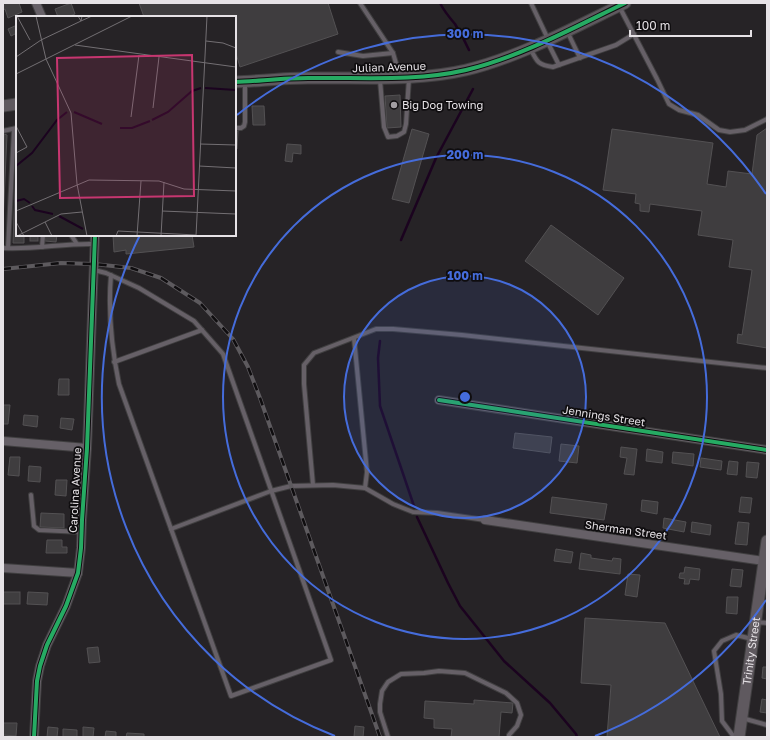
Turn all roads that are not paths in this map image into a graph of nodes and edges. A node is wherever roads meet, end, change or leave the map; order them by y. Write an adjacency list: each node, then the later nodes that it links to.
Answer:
1 (36, 3): 5 (street)
2 (360, 3): 11 (lane)
3 (531, 3): 8 (lane)
4 (622, 4): 6 (street, Julian Avenue); 7 (lane)
5 (42, 16)
6 (567, 31): 8 (street, Julian Avenue); 12 (lane)
7 (634, 34): 12 (lane); 19 (lane)
8 (548, 40): 9 (street, Julian Avenue); 13 (lane)
9 (530, 47): 13 (lane); 15 (street, Julian Avenue)
10 (338, 52): 11 (lane)
11 (393, 53): 15 (lane)
12 (580, 58): 13 (lane)
13 (559, 65)
14 (380, 77): 15 (street, Julian Avenue); 15 (lane); 16 (street, Julian Avenue)
15 (405, 77)
16 (240, 82): 20 (lane)
17 (16, 104): 18 (street)
18 (3, 106)
19 (767, 119)
20 (236, 128)
21 (16, 129): 22 (lane); 30 (lane)
22 (3, 131)
23 (43, 236): 28 (lane)
24 (72, 236): 26 (lane)
25 (95, 236): 27 (street, Carolina Avenue)
26 (77, 244): 27 (lane); 28 (lane)
27 (95, 244): 31 (street, Carolina Avenue)
28 (42, 247): 30 (lane)
29 (3, 248): 30 (lane)
30 (8, 248)
31 (94, 270): 32 (lane); 39 (street, Carolina Avenue)
32 (111, 275): 33 (lane); 35 (lane)
33 (202, 330): 35 (lane); 43 (lane)
34 (354, 338): 36 (lane); 41 (lane); 42 (lane)
35 (114, 362): 46 (lane)
36 (767, 368)
37 (439, 400): 40 (street, Jennings Street)
38 (3, 441): 39 (street)
39 (87, 448): 47 (street, Carolina Avenue)
40 (767, 450)
41 (313, 485): 42 (lane); 43 (lane)
42 (365, 488): 45 (lane)
43 (271, 491): 46 (lane); 46 (lane)
44 (31, 495): 47 (lane)
45 (485, 520): 49 (street, Sherman Street)
46 (171, 529)
47 (82, 532): 51 (street, Carolina Avenue)
48 (767, 541): 49 (street, Trinity Street)
49 (764, 561): 52 (street, Trinity Street)
50 (3, 568): 51 (street)
51 (78, 573): 57 (street, Carolina Avenue)
52 (755, 622): 53 (lane); 54 (street, Trinity Street)
53 (767, 622)
54 (753, 639): 55 (street, Trinity Street); 60 (lane)
55 (741, 717): 56 (lane); 61 (street, Trinity Street)
56 (767, 725)
57 (34, 737)
58 (388, 737): 59 (lane)
59 (509, 737)
60 (734, 737)
61 (738, 737)

